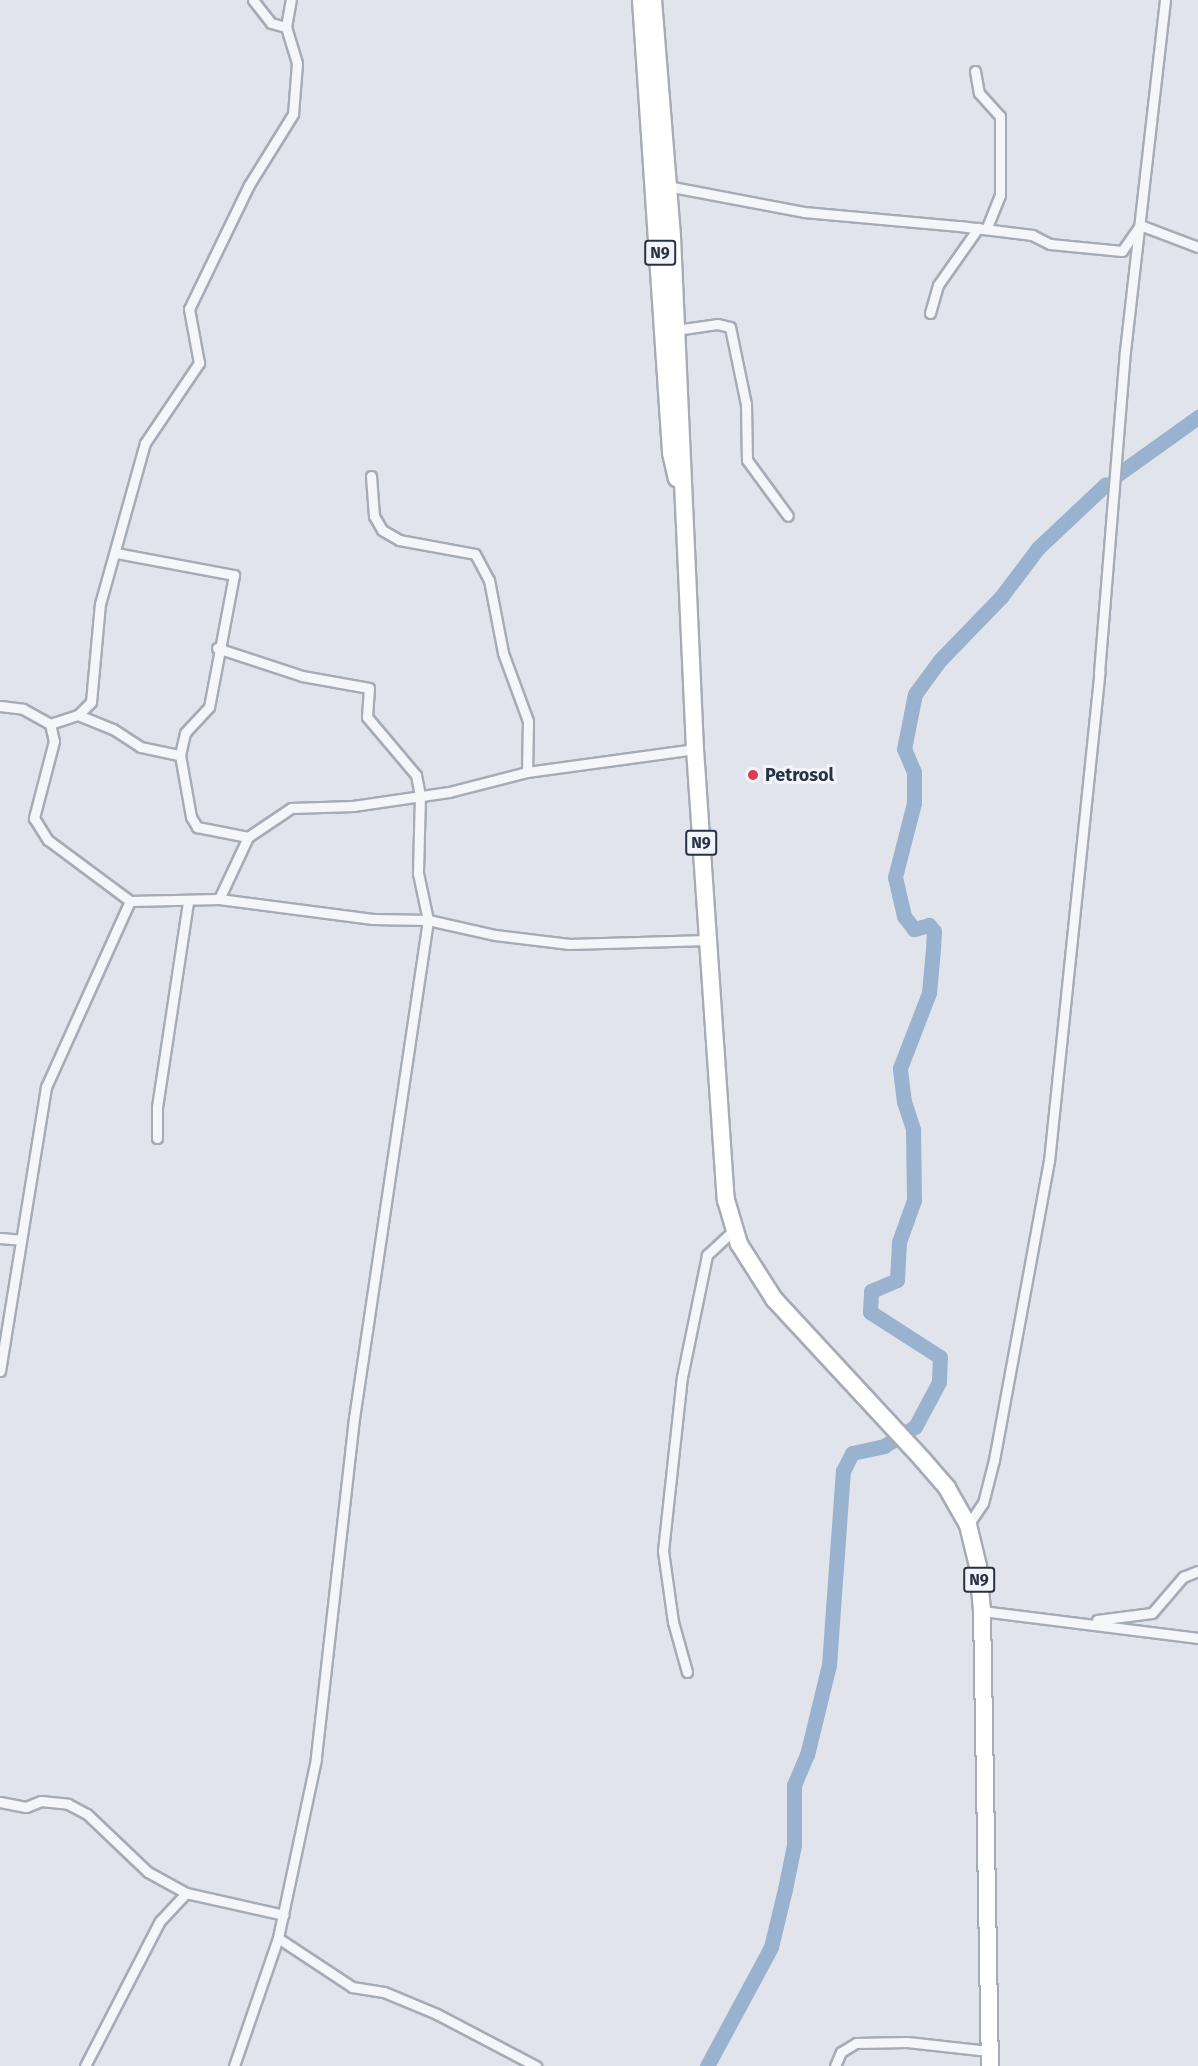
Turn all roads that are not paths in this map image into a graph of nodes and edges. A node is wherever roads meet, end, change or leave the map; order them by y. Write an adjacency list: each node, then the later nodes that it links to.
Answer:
1 (253, 0): 6 (street)
2 (291, 0): 6 (street)
3 (641, 0): 15 (highway, N9)
4 (653, 0): 8 (highway, N9)
5 (1165, 0): 9 (street)
6 (286, 27): 17 (street)
7 (975, 71): 10 (street)
8 (667, 186): 10 (street); 13 (highway, N9)
9 (1140, 225): 10 (street); 11 (street); 37 (street)
10 (982, 229): 12 (street)
11 (1198, 248)
12 (930, 313)
13 (676, 330): 15 (highway, N9); 16 (street)
14 (371, 476): 24 (street)
15 (683, 505): 22 (highway, N9)
16 (788, 516)
17 (116, 553): 18 (street); 20 (street)
18 (218, 648): 23 (street); 25 (street)
19 (0, 706): 21 (street)
20 (78, 715): 21 (street); 23 (street)
21 (50, 724): 28 (street)
22 (695, 749): 24 (street); 31 (highway, N9)
23 (180, 755): 26 (street)
24 (527, 772): 25 (street)
25 (420, 795): 26 (street); 30 (street)
26 (248, 837): 27 (street)
27 (219, 899): 29 (street); 30 (street)
28 (130, 901): 29 (street); 35 (street)
29 (188, 902): 32 (street)
30 (428, 920): 31 (street); 45 (street)
31 (708, 940): 33 (highway, N9)
32 (157, 1138)
33 (734, 1230): 37 (highway, N9); 42 (street)
34 (0, 1238): 35 (street)
35 (21, 1240): 36 (street)
36 (0, 1371)
37 (968, 1525): 39 (highway, N9)
38 (1198, 1570): 40 (street)
39 (982, 1611): 40 (street); 47 (highway, N9)
40 (1077, 1621): 41 (street)
41 (1198, 1638)
42 (687, 1672)
43 (0, 1802): 44 (street)
44 (186, 1893): 45 (street); 48 (street)
45 (284, 1915): 46 (street)
46 (278, 1938): 49 (street); 50 (street)
47 (990, 2058): 51 (street)
48 (85, 2066)
49 (234, 2066)
50 (536, 2066)
51 (835, 2066)

